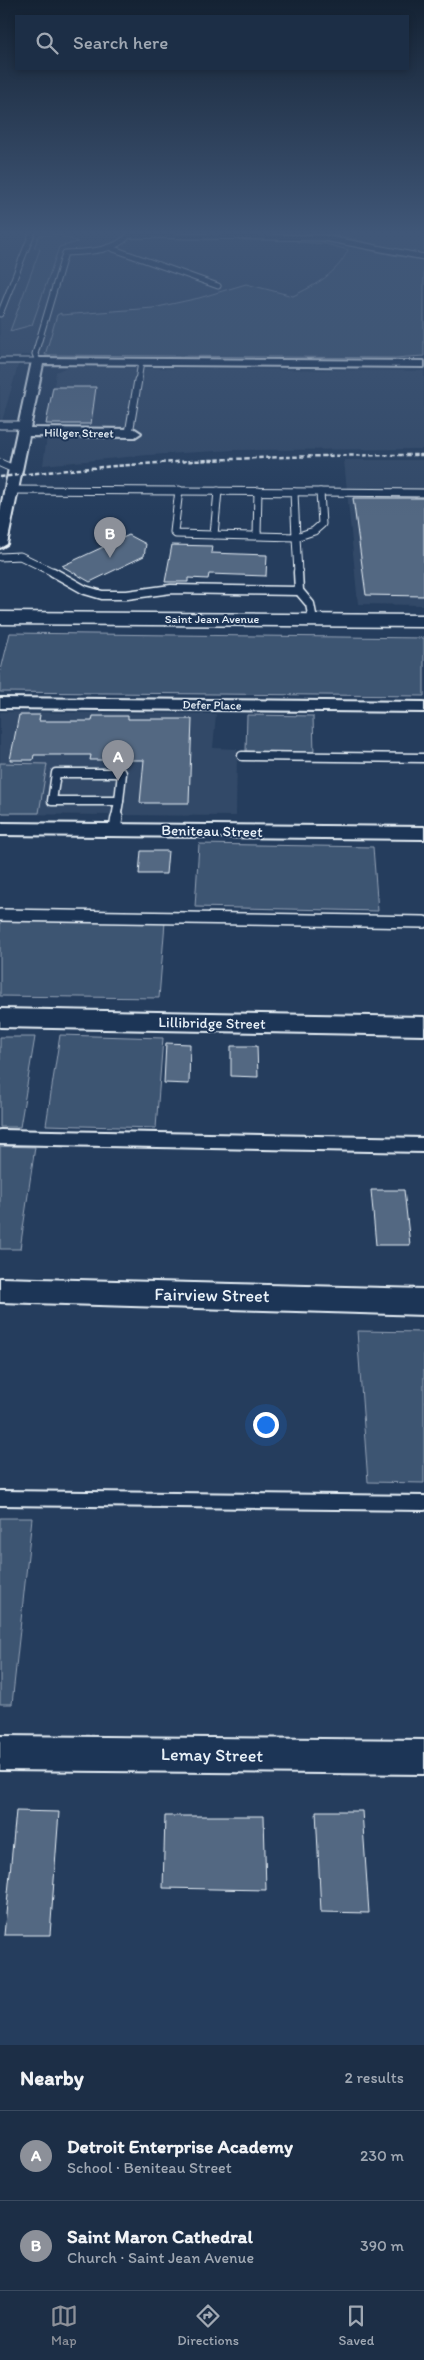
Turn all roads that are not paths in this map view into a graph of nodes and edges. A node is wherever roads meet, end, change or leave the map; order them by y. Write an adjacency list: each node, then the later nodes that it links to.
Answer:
1 (43, 326): 3 (lane)
2 (0, 361): 3 (lane)
3 (38, 361): 4 (street); 7 (street)
4 (141, 362): 5 (street); 8 (lane)
5 (424, 364)
6 (0, 425): 7 (lane)
7 (24, 428): 8 (street, Hillger Street); 10 (street)
8 (132, 433)
9 (0, 463): 10 (lane)
10 (16, 470): 11 (street)
11 (12, 490): 12 (lane); 21 (street)
12 (179, 490): 13 (lane); 18 (lane)
13 (218, 491): 14 (lane); 18 (lane)
14 (258, 491): 15 (lane); 19 (lane)
15 (294, 492): 16 (lane); 20 (lane)
16 (320, 492): 17 (lane); 20 (lane)
17 (424, 493)
18 (214, 535): 19 (lane)
19 (257, 536): 20 (lane)
20 (296, 537): 23 (lane)
21 (0, 544)
22 (0, 557): 23 (lane)
23 (299, 591): 25 (lane)
24 (0, 618): 25 (street, Saint Jean Avenue)
25 (313, 620): 26 (street, Saint Jean Avenue)
26 (424, 621)
27 (0, 703): 28 (street, Defer Place)
28 (424, 707)
29 (242, 756): 30 (lane)
30 (424, 758)
31 (119, 801): 31 (lane); 33 (lane)
32 (0, 829): 33 (street, Beniteau Street)
33 (115, 830): 34 (street, Beniteau Street)
34 (424, 833)
35 (0, 915): 36 (lane)
36 (424, 922)
37 (0, 1018): 38 (street, Lillibridge Street)
38 (424, 1026)
39 (0, 1138): 40 (lane)
40 (424, 1145)
41 (0, 1290): 42 (street, Fairview Street)
42 (424, 1302)
43 (0, 1498): 44 (lane)
44 (424, 1503)
45 (0, 1753): 46 (street, Lemay Street)
46 (424, 1757)

